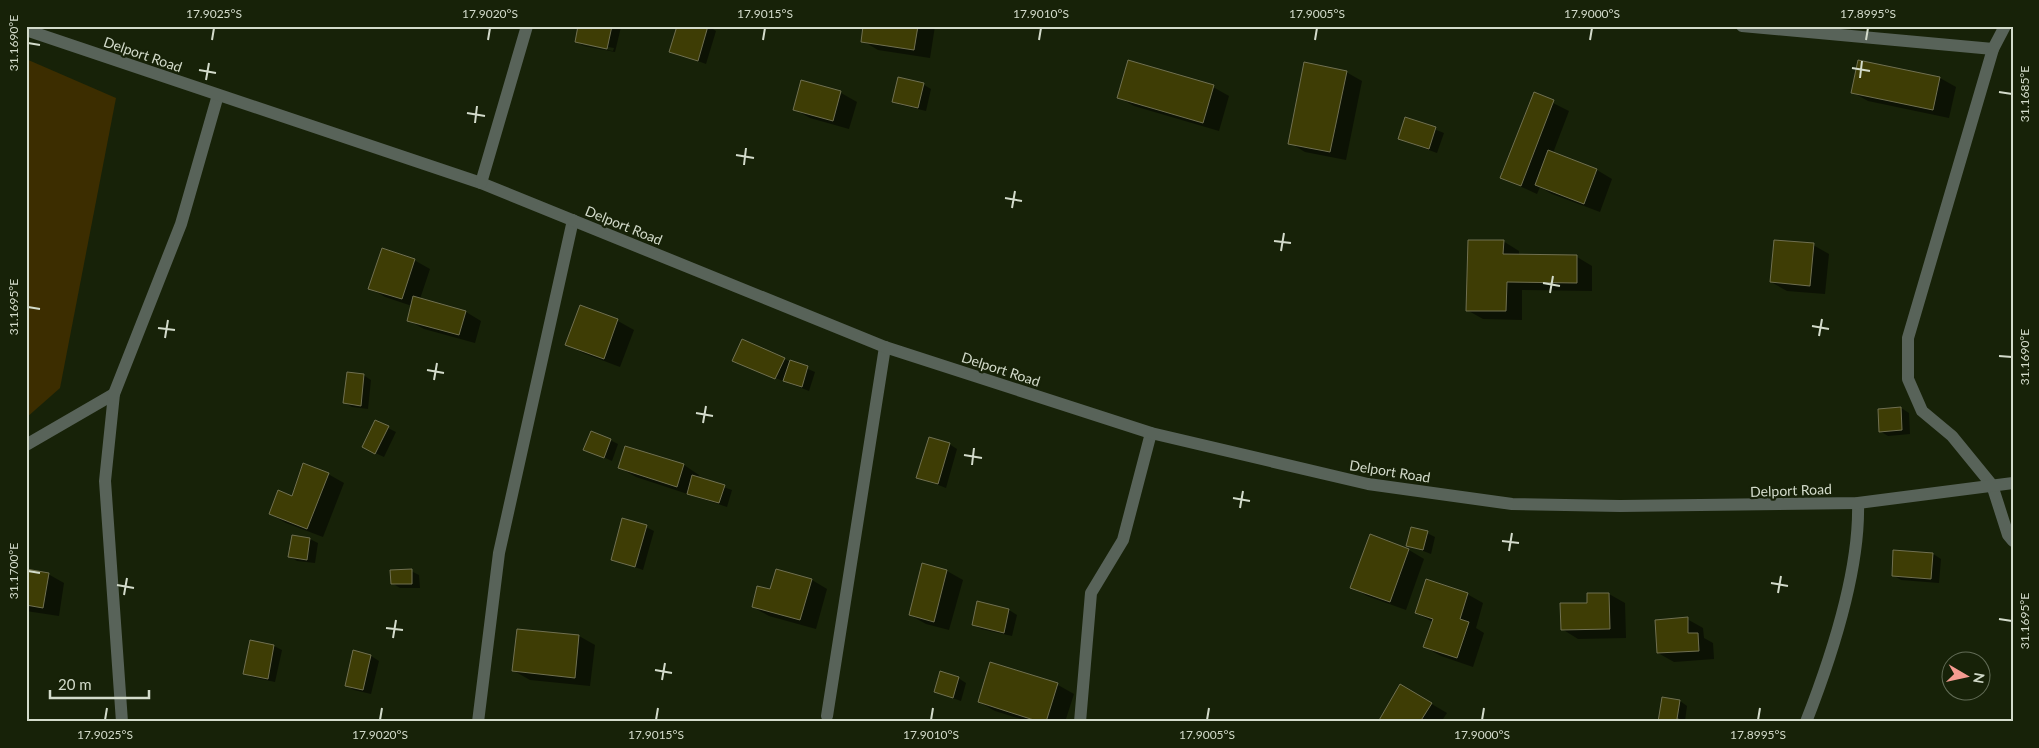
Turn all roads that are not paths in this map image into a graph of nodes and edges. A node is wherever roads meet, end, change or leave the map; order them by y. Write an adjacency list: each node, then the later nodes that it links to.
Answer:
1 (527, 26): 7 (street)
2 (1742, 26): 5 (street)
3 (2005, 26): 5 (street)
4 (26, 30): 6 (street, Delport Road)
5 (1993, 49): 14 (street)
6 (218, 95): 7 (street, Delport Road); 10 (street)
7 (481, 182): 8 (street, Delport Road)
8 (573, 220): 9 (street, Delport Road); 19 (street)
9 (885, 347): 11 (street, Delport Road); 17 (street)
10 (114, 394): 12 (street); 18 (street)
11 (1151, 433): 15 (street, Delport Road); 20 (street)
12 (26, 445)
13 (2013, 483): 14 (street, Delport Road)
14 (1992, 485): 15 (street, Delport Road); 16 (street)
15 (1858, 502): 21 (street)
16 (2013, 542)
17 (827, 716)
18 (122, 722)
19 (478, 722)
20 (1080, 722)
21 (1806, 722)

